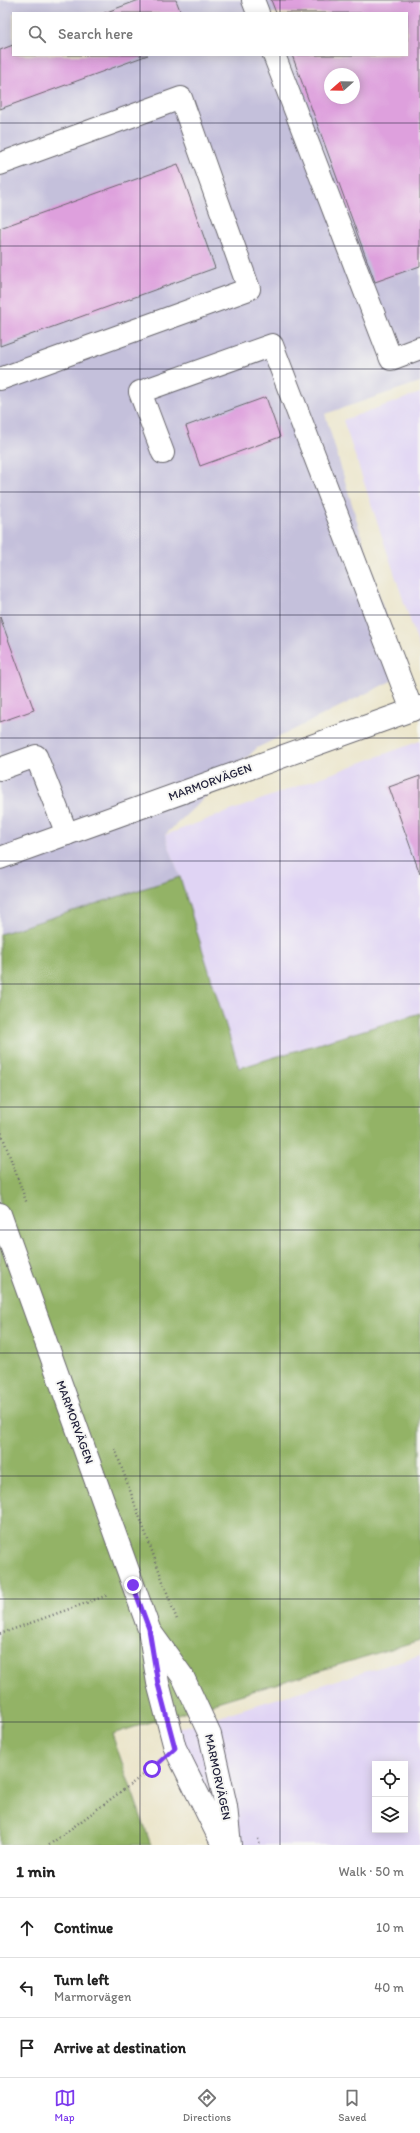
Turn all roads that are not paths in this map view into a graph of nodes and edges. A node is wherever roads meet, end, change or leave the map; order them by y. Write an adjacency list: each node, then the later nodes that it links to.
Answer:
1 (253, 0): 2 (street)
2 (258, 12)
3 (274, 56): 5 (street)
4 (0, 164): 6 (street)
5 (420, 348)
6 (0, 379)
7 (163, 453): 8 (street)
8 (416, 708): 10 (street, MARMORVÄGEN)
9 (0, 769): 10 (street)
10 (66, 834): 11 (street, MARMORVÄGEN)
11 (0, 858)
12 (0, 1214): 13 (street, MARMORVÄGEN)
13 (149, 1629): 14 (street, MARMORVÄGEN); 15 (street, MARMORVÄGEN)
14 (223, 1845)
15 (230, 1845)

